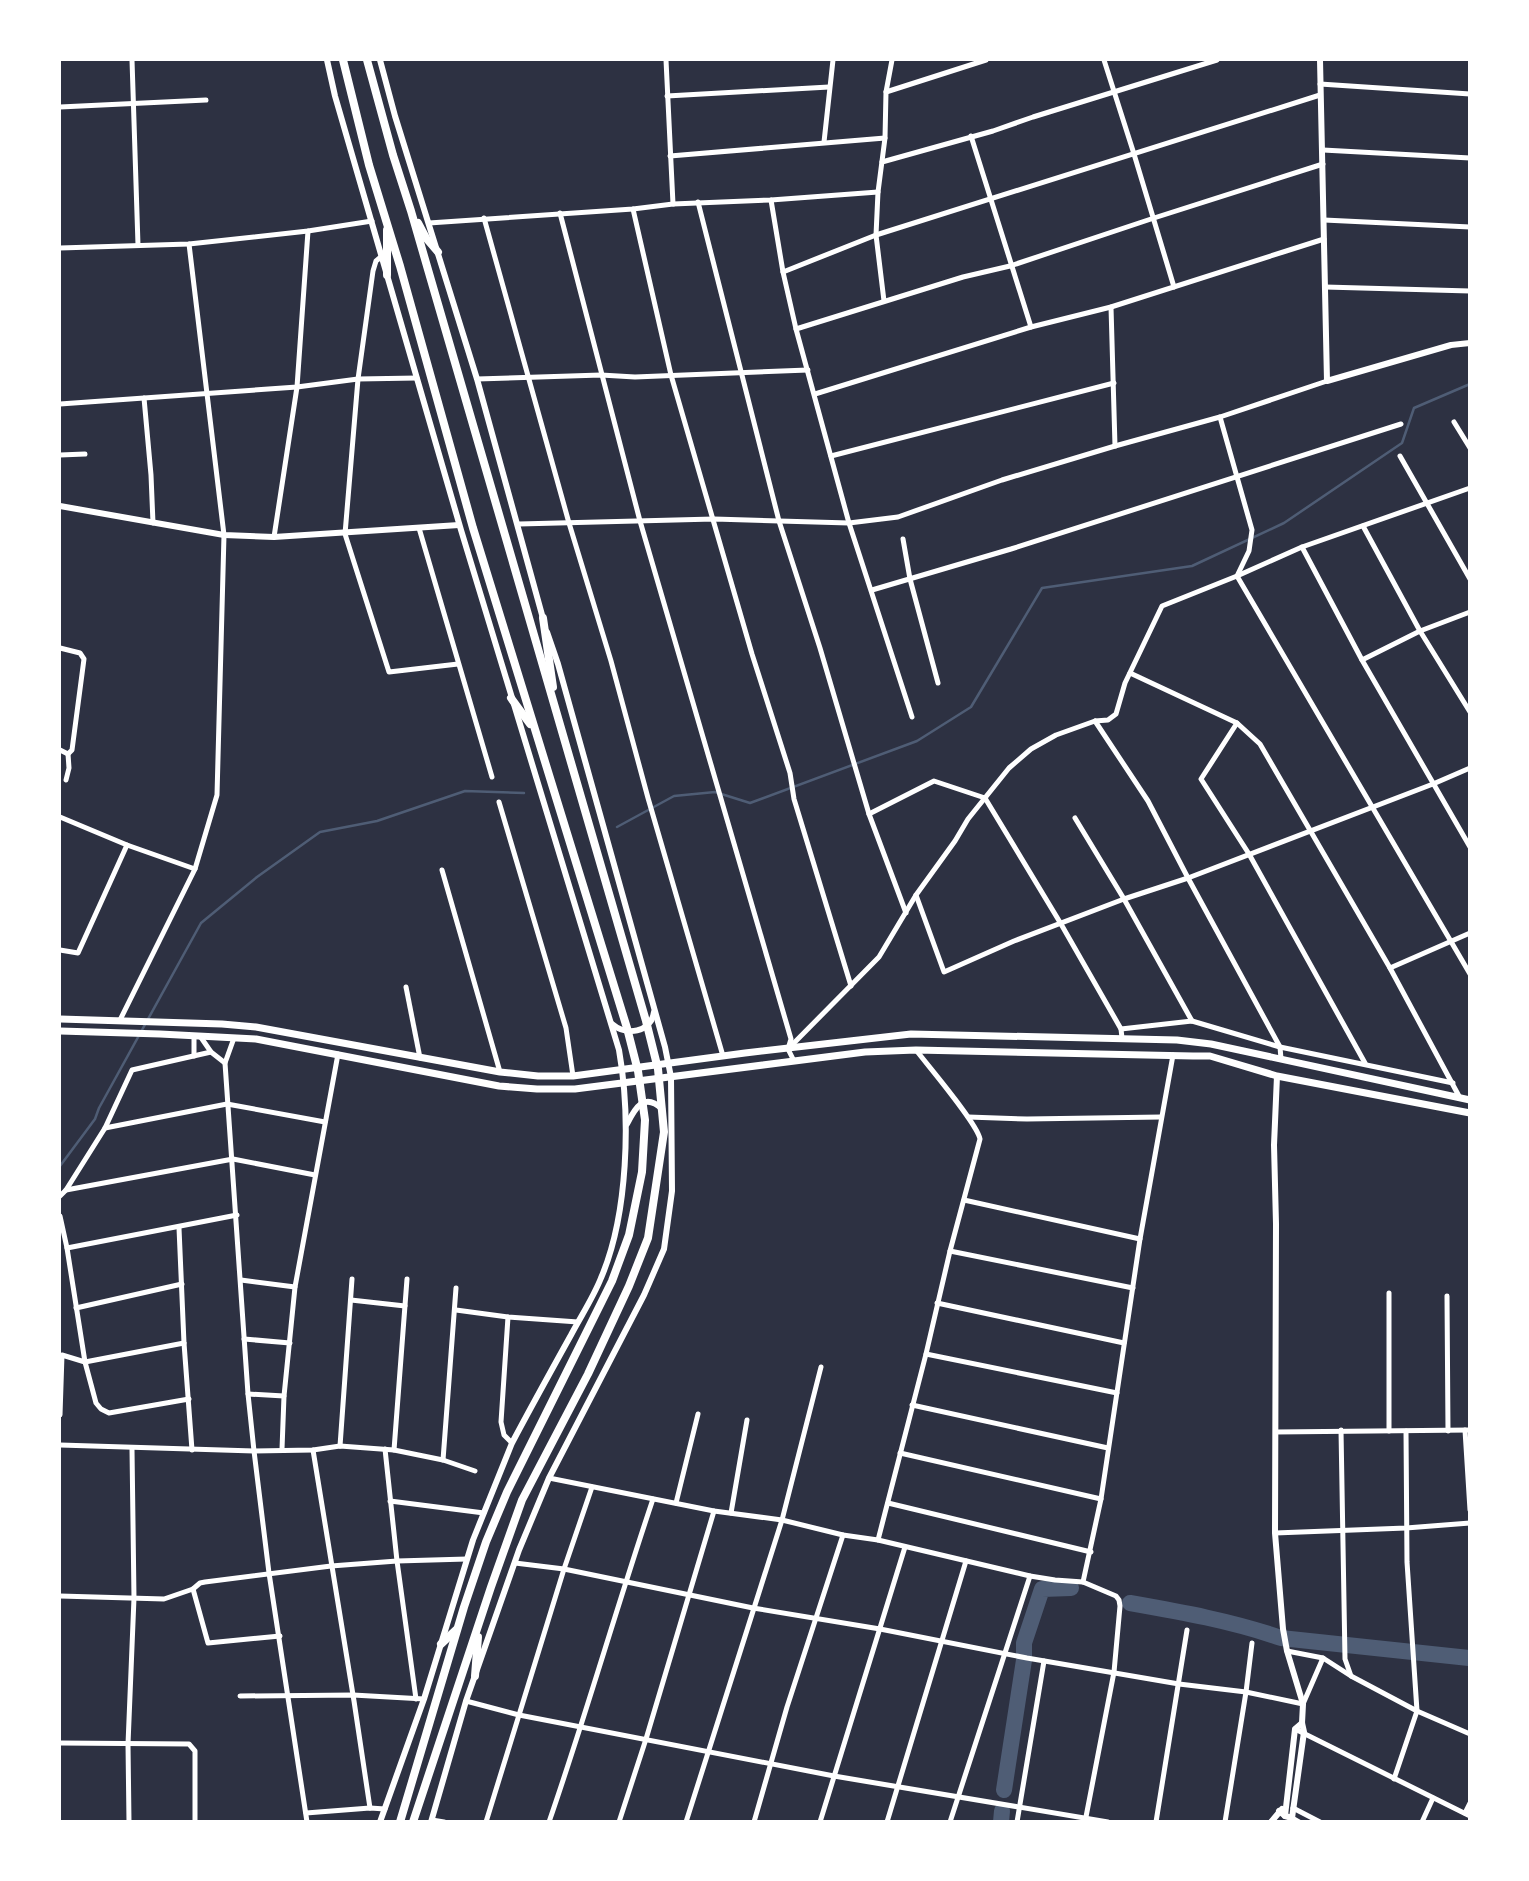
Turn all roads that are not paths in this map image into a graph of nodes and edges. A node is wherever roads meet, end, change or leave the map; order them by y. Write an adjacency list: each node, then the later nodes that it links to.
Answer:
1 (132, 60): 21 (street)
2 (327, 60): 43 (street)
3 (344, 60): 45 (highway)
4 (366, 60): 38 (highway)
5 (380, 60): 44 (street)
6 (666, 60): 19 (street)
7 (833, 60): 14 (street)
8 (892, 60): 16 (street)
9 (986, 60): 16 (street)
10 (1104, 60): 15 (street)
11 (1217, 60): 15 (street)
12 (1320, 60): 13 (street)
13 (1320, 84): 17 (street); 18 (street)
14 (829, 87): 19 (street); 25 (street)
15 (1114, 91): 23 (street); 27 (street)
16 (886, 92): 24 (street)
17 (1469, 94)
18 (1320, 95): 26 (street); 27 (street)
19 (667, 96): 28 (street)
20 (206, 100): 21 (street)
21 (135, 104): 22 (street); 51 (street)
22 (60, 107)
23 (971, 136): 30 (street); 34 (street)
24 (885, 138): 25 (street); 30 (street)
25 (824, 142): 28 (street)
26 (1323, 150): 29 (street); 31 (street)
27 (1135, 154): 34 (street); 41 (street)
28 (670, 156): 36 (street)
29 (1469, 158)
30 (882, 162): 32 (street)
31 (1323, 164): 41 (street); 42 (street)
32 (878, 192): 33 (street); 48 (street)
33 (771, 200): 35 (street); 56 (street)
34 (990, 200): 48 (street); 55 (street)
35 (698, 202): 36 (street); 67 (street)
36 (673, 204): 37 (street)
37 (634, 209): 39 (street); 69 (street)
38 (411, 211): 53 (highway); 123 (highway)
39 (560, 213): 40 (street); 68 (street)
40 (485, 218): 44 (street); 70 (street)
41 (1154, 218): 55 (street); 58 (street)
42 (1324, 220): 46 (street); 49 (street)
43 (372, 221): 47 (street); 54 (street)
44 (429, 223): 53 (street)
45 (388, 224): 57 (highway); 127 (highway)
46 (1469, 227)
47 (308, 231): 50 (street); 76 (street)
48 (876, 235): 56 (street); 61 (street)
49 (1325, 239): 58 (street); 59 (street)
50 (189, 244): 51 (street); 77 (street)
51 (138, 245): 52 (street)
52 (60, 248)
53 (438, 252): 73 (street)
54 (382, 256): 57 (street); 72 (street)
55 (1010, 266): 61 (street); 63 (street)
56 (783, 272): 64 (street)
57 (387, 275): 71 (street)
58 (1174, 287): 62 (street)
59 (1325, 287): 60 (street); 74 (street)
60 (1469, 291)
61 (884, 302): 64 (street)
62 (1111, 307): 63 (street); 75 (street)
63 (1031, 327): 78 (street)
64 (796, 329): 66 (street)
65 (1469, 343): 74 (street)
66 (808, 370): 67 (street); 78 (street)
67 (741, 373): 69 (street); 96 (street)
68 (601, 375): 69 (street); 70 (street); 95 (street)
69 (671, 375): 94 (street)
70 (529, 377): 73 (street); 98 (street)
71 (417, 378): 72 (street); 101 (street)
72 (358, 379): 76 (street); 104 (street)
73 (477, 379): 100 (street)
74 (1327, 381): 81 (street)
75 (1114, 383): 84 (street); 88 (street)
76 (297, 387): 77 (street); 106 (street)
77 (207, 393): 79 (street); 105 (street)
78 (815, 394): 88 (street)
79 (144, 398): 80 (street); 97 (street)
80 (60, 404)
81 (1220, 417): 84 (street); 90 (street)
82 (1454, 422): 85 (street)
83 (1401, 425): 90 (street)
84 (1115, 446): 99 (street)
85 (1469, 448)
86 (85, 454): 87 (street)
87 (60, 455)
88 (831, 456): 99 (street)
89 (1400, 456): 92 (street)
90 (1237, 477): 109 (street); 110 (street)
91 (1469, 488): 92 (street)
92 (1425, 503): 102 (street); 111 (street)
93 (60, 506): 97 (street)
94 (714, 519): 95 (street); 96 (street); 156 (street)
95 (640, 521): 98 (street); 172 (street)
96 (779, 521): 99 (street); 137 (street)
97 (153, 523): 105 (street)
98 (569, 523): 100 (street); 179 (street)
99 (849, 523): 112 (street)
100 (519, 524): 114 (street)
101 (460, 526): 103 (street); 121 (street)
102 (1363, 526): 108 (street); 115 (street)
103 (419, 528): 104 (street); 118 (street)
104 (345, 534): 106 (street); 118 (street)
105 (224, 535): 106 (street); 144 (street)
106 (274, 537)
107 (903, 539): 110 (street)
108 (1302, 547): 109 (street); 117 (street)
109 (1237, 576): 119 (street); 136 (street)
110 (910, 579): 112 (street); 120 (street)
111 (1469, 579)
112 (872, 590): 124 (street)
113 (1469, 611): 115 (street)
114 (543, 618): 123 (highway); 158 (street)
115 (1420, 631): 117 (street); 122 (street)
116 (60, 648): 129 (street)
117 (1362, 660): 133 (street)
118 (458, 664): 131 (street)
119 (1130, 673): 125 (street); 126 (street)
120 (938, 683)
121 (512, 698): 127 (highway); 162 (street)
122 (1469, 712)
123 (558, 718): 301 (highway)
124 (912, 718)
125 (1095, 721): 134 (street); 146 (street)
126 (1237, 723): 140 (street); 143 (street)
127 (534, 729): 302 (highway)
128 (60, 750): 129 (street)
129 (70, 752): 132 (street)
130 (1469, 768): 133 (street)
131 (492, 777)
132 (66, 780)
133 (1433, 785): 136 (street); 142 (street)
134 (985, 798): 137 (street); 147 (street); 150 (street)
135 (499, 802): 188 (street)
136 (1372, 807): 140 (street); 152 (street)
137 (869, 814): 149 (street)
138 (60, 817): 141 (street)
139 (1075, 818): 148 (street)
140 (1309, 831): 143 (street); 154 (street)
141 (127, 845): 144 (street); 153 (street)
142 (1469, 847)
143 (1249, 854): 146 (street); 185 (street)
144 (195, 869): 160 (street)
145 (442, 870): 187 (street)
146 (1188, 878): 148 (street); 171 (street)
147 (916, 895): 149 (street); 150 (street)
148 (1124, 900): 150 (street); 161 (street)
149 (906, 913): 156 (street)
150 (1061, 923): 163 (street)
151 (1469, 933): 152 (street)
152 (1451, 942): 154 (street); 155 (street)
153 (60, 950)
154 (1390, 968): 191 (street)
155 (1469, 974)
156 (852, 986): 172 (street)
157 (406, 987): 180 (street)
158 (654, 1007): 162 (street); 184 (street)
159 (60, 1019): 160 (main road)
160 (122, 1020): 164 (main road)
161 (1192, 1021): 163 (street); 171 (street)
162 (610, 1023): 186 (street)
163 (1121, 1029): 169 (street)
164 (272, 1030): 170 (main road); 180 (main road)
165 (60, 1031): 166 (main road)
166 (197, 1036): 168 (main road); 174 (street); 178 (street)
167 (1029, 1037): 169 (main road); 172 (main road); 175 (main road)
168 (234, 1038): 170 (main road); 183 (street)
169 (1122, 1038): 181 (main road)
170 (271, 1042): 176 (main road)
171 (1280, 1047): 181 (street); 185 (street)
172 (788, 1049): 179 (main road); 182 (street)
173 (916, 1050): 175 (main road); 182 (main road); 197 (street)
174 (211, 1052): 178 (street); 183 (street)
175 (1027, 1053): 177 (main road)
176 (338, 1054): 192 (main road); 199 (street)
177 (1173, 1055): 189 (main road); 198 (street)
178 (194, 1056): 201 (street)
179 (723, 1056): 184 (main road)
180 (420, 1058): 187 (main road)
181 (1281, 1059): 193 (main road)
182 (794, 1061): 190 (main road)
183 (225, 1063): 195 (street)
184 (668, 1063): 186 (main road); 190 (street)
185 (1365, 1063): 191 (street)
186 (622, 1071): 188 (main road); 192 (street)
187 (500, 1072): 188 (main road)
188 (573, 1076)
189 (1277, 1076): 196 (main road); 250 (street)
190 (671, 1077): 192 (main road); 202 (street)
191 (1452, 1083): 193 (street)
192 (624, 1084): 200 (street)
193 (1460, 1098): 194 (main road)
194 (1469, 1100)
195 (227, 1104): 199 (street); 201 (street); 203 (street)
196 (1469, 1113)
197 (968, 1117): 198 (street); 207 (street)
198 (1161, 1117): 211 (street)
199 (325, 1122): 204 (street)
200 (626, 1126): 202 (street); 229 (street)
201 (105, 1128): 205 (street)
202 (672, 1137): 265 (street)
203 (233, 1159): 204 (street); 205 (street); 208 (street)
204 (315, 1175): 218 (street)
205 (66, 1190): 206 (street)
206 (60, 1196)
207 (964, 1200): 211 (street); 213 (street)
208 (237, 1215): 210 (street); 216 (street)
209 (60, 1216): 212 (street)
210 (179, 1228): 212 (street); 217 (street)
211 (1140, 1239): 220 (street)
212 (67, 1248): 226 (street)
213 (950, 1251): 220 (street); 224 (street)
214 (352, 1279): 223 (street)
215 (407, 1279): 225 (street)
216 (241, 1280): 218 (street); 230 (street)
217 (182, 1284): 226 (street); 231 (street)
218 (295, 1287): 232 (street)
219 (456, 1288): 227 (street)
220 (1133, 1288): 233 (street)
221 (1389, 1293): 247 (street)
222 (1447, 1296): 249 (street)
223 (351, 1300): 225 (street); 253 (street)
224 (937, 1303): 233 (street); 234 (street)
225 (405, 1306): 260 (street)
226 (76, 1308): 235 (street)
227 (456, 1310): 228 (street); 263 (street)
228 (508, 1317): 229 (street); 251 (street)
229 (578, 1322): 251 (street)
230 (244, 1339): 232 (street); 238 (street)
231 (184, 1343): 235 (street); 240 (street)
232 (290, 1343): 239 (street)
233 (1124, 1343): 237 (street)
234 (926, 1354): 237 (street); 241 (street)
235 (85, 1362): 240 (street); 243 (street)
236 (821, 1367): 276 (street)
237 (1117, 1393): 254 (street)
238 (248, 1394): 239 (street); 261 (street)
239 (285, 1396): 256 (street)
240 (189, 1399): 258 (street)
241 (912, 1405): 254 (street); 262 (street)
242 (698, 1414): 270 (street)
243 (60, 1415)
244 (747, 1420): 275 (street)
245 (1341, 1430): 247 (street); 250 (street); 279 (street)
246 (1467, 1430): 249 (street); 272 (street)
247 (1389, 1431): 248 (street)
248 (1406, 1431): 249 (street); 278 (street)
249 (1448, 1431)
250 (1276, 1432): 280 (street)
251 (512, 1443): 274 (street)
252 (60, 1445): 255 (street)
253 (340, 1446): 257 (street); 259 (street)
254 (1108, 1448): 268 (street)
255 (132, 1449): 258 (street); 298 (street)
256 (282, 1449): 259 (street); 261 (street)
257 (385, 1449): 260 (street); 269 (street)
258 (192, 1450): 261 (street)
259 (313, 1450): 289 (street)
260 (394, 1450): 263 (street)
261 (254, 1451): 291 (street)
262 (900, 1453): 268 (street); 271 (street)
263 (443, 1460): 264 (street)
264 (475, 1471)
265 (549, 1478): 266 (street); 288 (street)
266 (592, 1487): 267 (street); 290 (street)
267 (653, 1499): 270 (street); 293 (street)
268 (1101, 1499): 284 (street)
269 (390, 1501): 274 (street); 286 (street)
270 (676, 1503): 273 (street)
271 (888, 1503): 282 (street); 284 (street)
272 (1469, 1510)
273 (714, 1511): 275 (street); 296 (street)
274 (484, 1513): 285 (street)
275 (731, 1513): 276 (street)
276 (782, 1520): 281 (street); 299 (street)
277 (1469, 1523): 278 (street)
278 (1406, 1528): 279 (street); 324 (street)
279 (1343, 1530): 280 (street); 315 (street)
280 (1275, 1533): 309 (street)
281 (843, 1535): 282 (street); 300 (street)
282 (878, 1540): 283 (street)
283 (905, 1547): 287 (street); 303 (street)
284 (1091, 1552): 294 (street)
285 (467, 1559): 286 (street); 308 (street)
286 (397, 1561): 289 (street); 321 (street)
287 (966, 1561): 292 (street); 306 (street)
288 (514, 1563): 290 (street); 314 (street)
289 (331, 1566): 291 (street); 319 (street)
290 (564, 1569): 293 (street); 325 (street)
291 (269, 1573): 295 (street); 305 (street)
292 (1030, 1576): 294 (street); 310 (street)
293 (625, 1581): 296 (street); 327 (street)
294 (1083, 1582): 313 (street)
295 (193, 1589): 298 (street); 305 (street)
296 (689, 1595): 299 (street); 331 (street)
297 (60, 1596): 298 (street)
298 (134, 1598): 333 (street)
299 (753, 1608): 300 (street); 334 (street)
300 (817, 1618): 303 (street); 335 (street)
301 (479, 1625): 314 (highway); 355 (highway)
302 (458, 1628): 308 (highway); 354 (highway)
303 (880, 1629): 306 (street); 336 (street)
304 (1187, 1630): 316 (street)
305 (280, 1636): 318 (street)
306 (942, 1641): 310 (street); 338 (street)
307 (1252, 1643): 317 (street)
308 (441, 1644): 321 (street)
309 (1287, 1651): 311 (street); 323 (street)
310 (1004, 1653): 312 (street); 339 (street)
311 (1323, 1658): 315 (street); 323 (street)
312 (1044, 1661): 313 (street); 342 (street)
313 (1114, 1672): 316 (street); 348 (street)
314 (475, 1676): 322 (street)
315 (1351, 1676): 324 (street)
316 (1179, 1684): 317 (street); 367 (street)
317 (1246, 1692): 323 (street); 368 (street)
318 (288, 1695): 319 (street); 320 (street); 345 (street)
319 (353, 1695): 321 (street); 343 (street)
320 (240, 1696)
321 (420, 1699): 344 (street)
322 (466, 1701): 325 (street); 349 (street)
323 (1303, 1704): 326 (street)
324 (1417, 1711): 330 (street); 337 (street)
325 (519, 1715): 327 (street); 357 (street)
326 (1302, 1723): 328 (street); 329 (street)
327 (582, 1727): 331 (street); 358 (street)
328 (1296, 1729): 329 (street); 347 (street)
329 (1304, 1732): 337 (street); 347 (street)
330 (1469, 1734)
331 (646, 1739): 334 (street); 359 (street)
332 (60, 1743): 333 (street)
333 (128, 1744): 350 (street); 351 (street)
334 (708, 1751): 335 (street); 360 (street)
335 (771, 1764): 336 (street); 361 (street)
336 (834, 1776): 338 (street); 362 (street)
337 (1394, 1779): 340 (street)
338 (898, 1785): 339 (street); 363 (street)
339 (958, 1796): 342 (street); 364 (street)
340 (1433, 1798): 346 (street); 371 (street)
341 (1469, 1803): 346 (street)
342 (1020, 1806): 348 (street); 365 (street)
343 (370, 1808): 344 (street); 345 (street)
344 (384, 1809): 353 (street)
345 (306, 1813): 352 (street)
346 (1467, 1815)
347 (1289, 1816): 369 (street); 370 (street)
348 (1085, 1819): 366 (street)
349 (431, 1821): 356 (street)
350 (129, 1822)
351 (195, 1822)
352 (307, 1822)
353 (380, 1822)
354 (400, 1822)
355 (413, 1822)
356 (444, 1822)
357 (486, 1822)
358 (549, 1822)
359 (619, 1822)
360 (685, 1822)
361 (754, 1822)
362 (820, 1822)
363 (887, 1822)
364 (950, 1822)
365 (1017, 1822)
366 (1108, 1822)
367 (1156, 1822)
368 (1224, 1822)
369 (1271, 1822)
370 (1320, 1822)
371 (1422, 1822)

